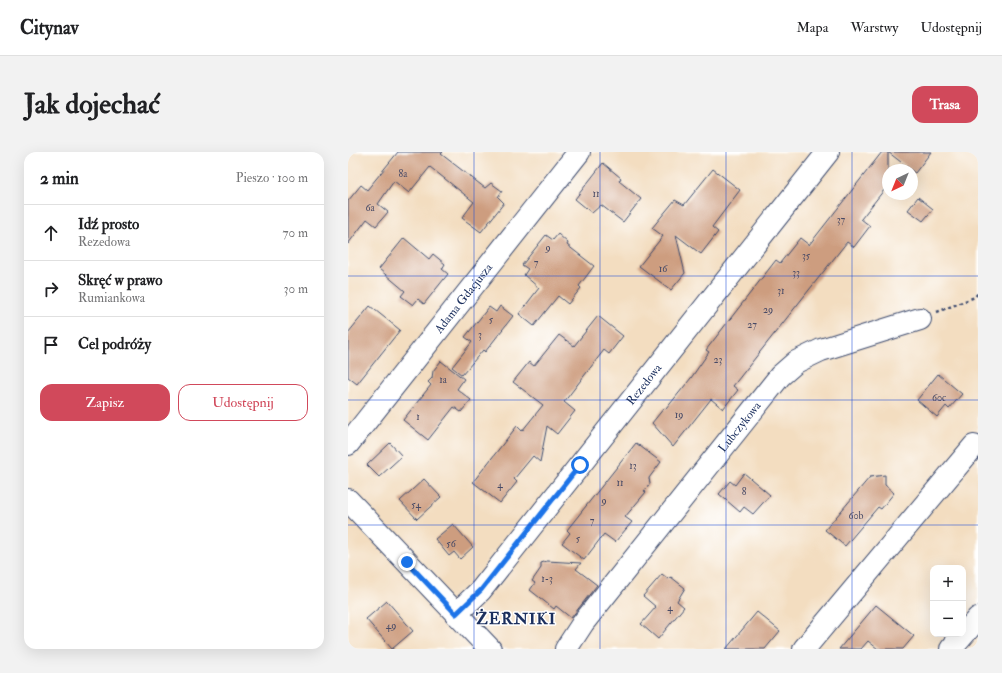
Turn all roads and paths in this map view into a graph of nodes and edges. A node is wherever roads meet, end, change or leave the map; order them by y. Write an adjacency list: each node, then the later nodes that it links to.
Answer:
1 (579, 152): 5 (street, Adama Gdacjusza)
2 (828, 152): 8 (street, Rezedowa)
3 (978, 293): 4 (path)
4 (920, 319): 11 (street, Lubczykowa)
5 (348, 444)
6 (974, 446): 12 (street)
7 (349, 503): 8 (street)
8 (456, 614): 10 (street)
9 (978, 618): 13 (street)
10 (490, 649)
11 (566, 649)
12 (804, 649)
13 (951, 649)

